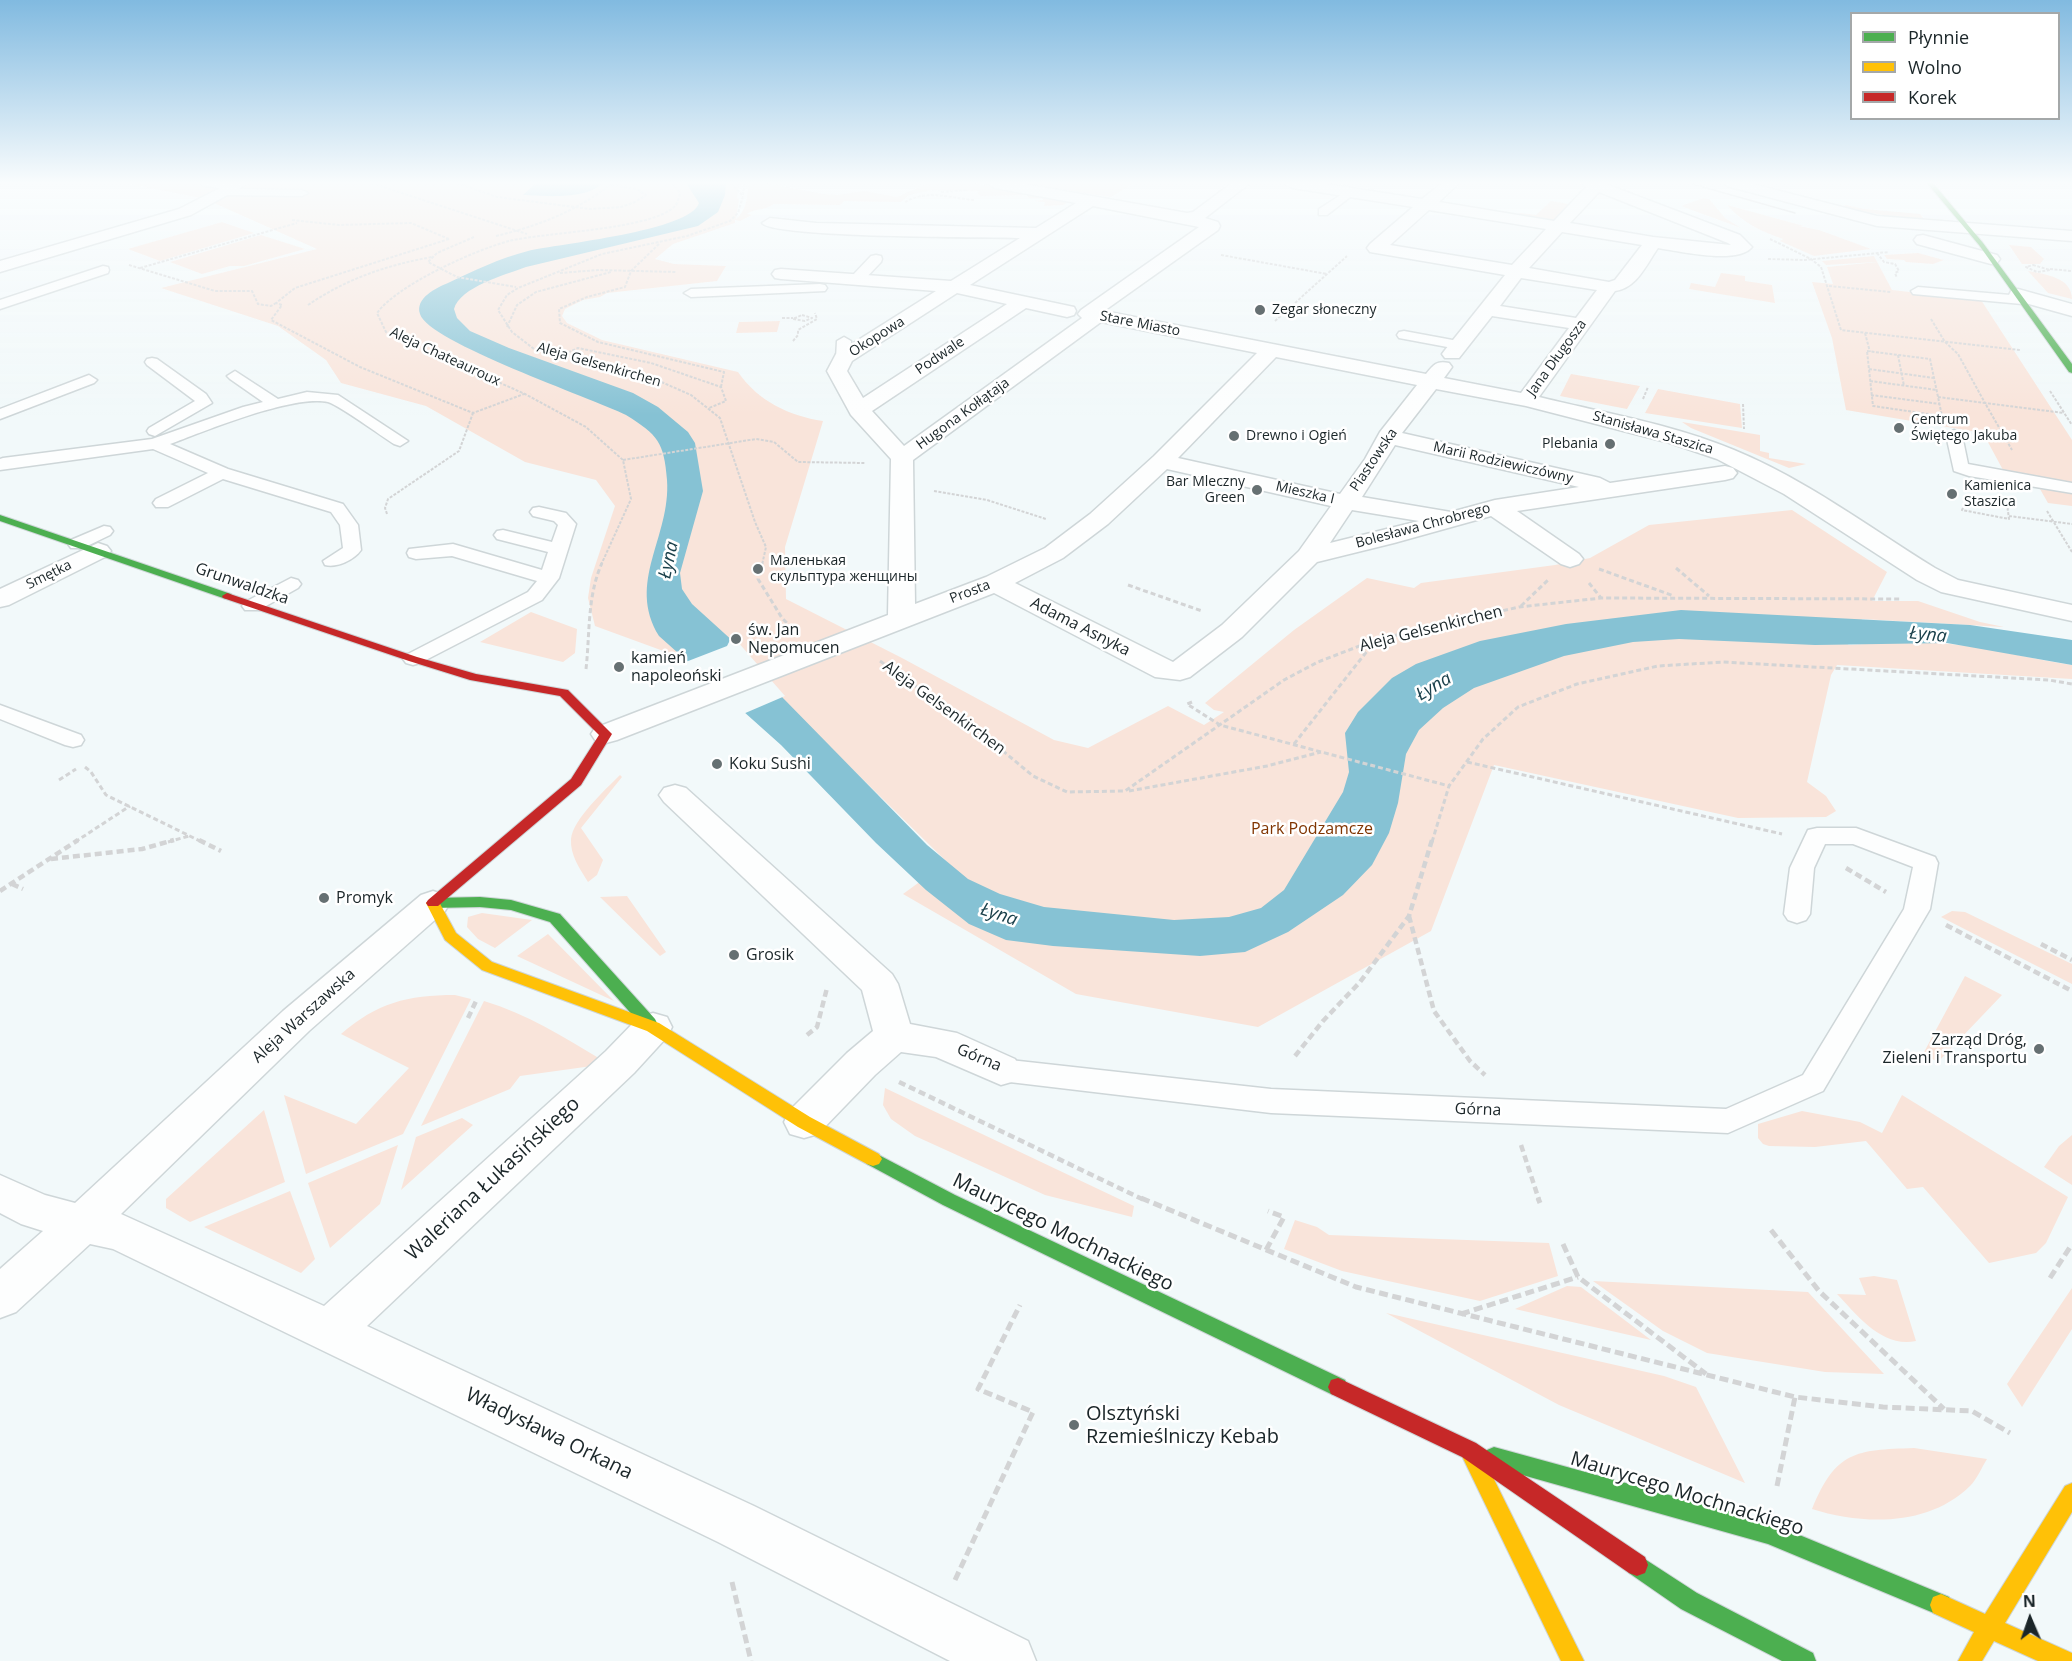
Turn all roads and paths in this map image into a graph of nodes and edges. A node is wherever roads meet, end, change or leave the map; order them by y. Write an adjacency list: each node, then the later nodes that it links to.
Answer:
1 (17, 261): 19 (street)
2 (166, 261): 20 (path)
3 (381, 261): 44 (path)
4 (417, 261): 46 (path)
5 (429, 261): 27 (path)
6 (464, 261): 27 (path, Aleja Chateauroux)
7 (586, 261): 29 (path)
8 (642, 261): 24 (path)
9 (875, 261): 32 (lane)
10 (998, 261): 37 (street, Okopowa)
11 (1163, 261): 56 (street, Stare Miasto)
12 (1250, 261): 31 (path)
13 (1342, 261): 31 (path)
14 (1453, 261): 25 (street)
15 (1526, 261): 25 (street, Piastowska)
16 (1640, 261): 33 (street, Jana Długosza)
17 (1813, 261): 35 (path)
18 (1991, 261): 42 (street)
19 (2, 265)
20 (140, 268)
21 (2050, 269): 26 (path)
22 (103, 270): 45 (lane)
23 (618, 270): 24 (path); 29 (path); 53 (path)
24 (631, 271): 28 (path); 73 (path)
25 (1517, 271): 33 (street); 47 (street, Piastowska)
26 (2072, 271)
27 (440, 272): 36 (path); 76 (path, Aleja Chateauroux)
28 (675, 272)
29 (554, 274): 36 (path)
30 (781, 274): 34 (street)
31 (1327, 274): 56 (path)
32 (858, 279): 34 (street); 37 (street)
33 (1625, 283): 52 (street, Jana Długosza)
34 (822, 286): 40 (lane)
35 (1829, 286): 41 (path); 54 (path)
36 (518, 288): 53 (path)
37 (956, 288): 43 (street); 86 (street, Okopowa)
38 (252, 291): 44 (path)
39 (1918, 291): 42 (lane)
40 (691, 293)
41 (1896, 293)
42 (2020, 297): 48 (street); 66 (street)
43 (1022, 302): 86 (street, Podwale); 97 (street, Hugona Kołłątaja)
44 (276, 303): 87 (path)
45 (0, 305)
46 (308, 305)
47 (1486, 309): 52 (street); 64 (street, Piastowska)
48 (2072, 310)
49 (791, 314): 57 (path)
50 (1928, 314): 58 (path)
51 (808, 321): 51 (path)
52 (1580, 324): 80 (street, Jana Długosza)
53 (507, 327): 62 (path, Aleja Gelsenkirchen)
54 (1865, 333): 58 (path); 60 (path)
55 (1404, 335): 64 (lane)
56 (1270, 339): 64 (street, Stanisława Staszica); 99 (street, Prosta)
57 (794, 341)
58 (1945, 342): 59 (path); 82 (path)
59 (2024, 351)
60 (1870, 352): 61 (path); 65 (path)
61 (1898, 355): 67 (path); 69 (path)
62 (560, 356): 73 (path); 85 (path, Aleja Gelsenkirchen)
63 (152, 362): 96 (lane)
64 (1446, 362): 80 (street, Stanisława Staszica); 92 (street, Piastowska)
65 (1869, 369): 67 (path); 71 (path)
66 (2072, 370)
67 (1904, 374): 69 (path); 72 (path)
68 (235, 376): 81 (lane)
69 (1934, 378): 75 (path)
70 (89, 380): 89 (lane)
71 (1870, 381): 72 (path); 77 (path)
72 (1904, 386): 75 (path)
73 (721, 387): 85 (path)
74 (1648, 387): 78 (path)
75 (1937, 390): 79 (path)
76 (525, 394): 87 (path); 98 (path, Aleja Chateauroux)
77 (1871, 395): 84 (path); 84 (path)
78 (1644, 397)
79 (1938, 397): 82 (path); 84 (path)
80 (1526, 400): 141 (street, Stanisława Staszica)
81 (274, 403): 93 (lane); 95 (lane)
82 (1985, 403): 88 (path); 104 (path)
83 (1743, 404): 90 (path)
84 (1940, 404)
85 (708, 408): 94 (path, Aleja Gelsenkirchen)
86 (859, 410): 97 (street, Okopowa)
87 (473, 413): 114 (path)
88 (2064, 413)
89 (0, 414)
90 (1744, 430)
91 (1954, 435): 104 (lane)
92 (1388, 437): 107 (street, Marii Rodziewiczówny); 110 (street, Piastowska)
93 (400, 441)
94 (728, 442): 98 (path); 100 (path); 143 (path, Aleja Gelsenkirchen)
95 (155, 444): 96 (lane); 102 (lane)
96 (129, 446): 101 (lane)
97 (902, 458): 105 (street, Hugona Kołłątaja)
98 (623, 460): 149 (path)
99 (1162, 461): 110 (street, Mieszka I); 120 (street, Prosta)
100 (861, 463)
101 (0, 465)
102 (222, 473): 109 (lane); 130 (lane)
103 (1725, 473): 107 (street, Bolesława Chrobrego)
104 (2030, 481): 106 (lane); 118 (path)
105 (902, 486): 120 (path); 144 (street, Hugona Kołłątaja)
106 (2072, 488)
107 (1619, 489): 111 (street, Bolesława Chrobrego)
108 (2006, 499): 115 (path)
109 (162, 502)
110 (1345, 502): 117 (street, Mieszka I); 128 (street, Piastowska)
111 (1495, 507): 117 (street, Bolesława Chrobrego); 129 (street)
112 (1963, 508): 115 (path)
113 (539, 512): 125 (lane)
114 (387, 514)
115 (2009, 516): 118 (path)
116 (0, 518): 123 (street, Grunwaldzka)
117 (1450, 519): 128 (street, Bolesława Chrobrego)
118 (2054, 522): 119 (path); 122 (path)
119 (2072, 524)
120 (1084, 531): 133 (street, Prosta)
121 (503, 535): 125 (lane)
122 (2066, 541): 124 (path); 126 (path)
123 (93, 542): 139 (street, Smętka); 140 (street, Grunwaldzka)
124 (2072, 542)
125 (558, 549): 132 (lane)
126 (2072, 552)
127 (416, 553): 132 (lane)
128 (1308, 556): 133 (street, Adama Asnyka)
129 (1570, 559): 137 (path)
130 (333, 561)
131 (1676, 568): 136 (path)
132 (549, 578): 146 (lane)
133 (995, 583): 144 (street, Prosta)
134 (291, 584): 140 (lane)
135 (1128, 585): 142 (path)
136 (1709, 596): 137 (path, Aleja Gelsenkirchen); 138 (path, Aleja Gelsenkirchen)
137 (1680, 598): 145 (path, Aleja Gelsenkirchen)
138 (1913, 598)
139 (0, 599)
140 (252, 606): 146 (street, Grunwaldzka)
141 (2072, 613)
142 (1211, 615)
143 (782, 618)
144 (902, 619): 156 (street, Prosta)
145 (1375, 640): 155 (path, Aleja Gelsenkirchen); 158 (path)
146 (413, 659): 148 (street, Grunwaldzka)
147 (878, 660): 164 (path, Aleja Gelsenkirchen)
148 (474, 677): 152 (street, Grunwaldzka); 156 (street, Grunwaldzka)
149 (584, 677)
150 (2072, 684): 160 (path)
151 (1196, 699): 155 (path)
152 (522, 701)
153 (0, 711): 157 (lane)
154 (573, 723): 156 (street)
155 (1220, 725): 158 (path); 164 (path, Aleja Gelsenkirchen)
156 (606, 734): 176 (street, Aleja Warszawska)
157 (73, 740)
158 (1294, 744): 159 (path)
159 (1322, 752): 163 (path); 164 (path)
160 (1467, 762): 163 (path); 169 (path)
161 (82, 765): 162 (path)
162 (59, 780)
163 (1449, 786): 178 (path)
164 (1125, 791)
165 (106, 795): 167 (path)
166 (675, 795): 188 (street)
167 (130, 807): 168 (path); 171 (path)
168 (189, 836): 170 (path); 171 (path)
169 (1812, 848): 175 (path); 177 (lane); 190 (lane, Górna)
170 (221, 851)
171 (48, 859): 172 (path)
172 (11, 884): 173 (path); 174 (path)
173 (1, 888)
174 (23, 888)
175 (1887, 892)
176 (433, 903): 186 (street, Maurycego Mochnackiego); 186 (street, Maurycego Mochnackiego); 198 (street, Aleja Warszawska)
177 (1797, 914)
178 (1409, 916): 189 (path); 191 (path)
179 (1938, 921): 183 (path)
180 (2041, 944): 181 (path)
181 (2072, 960)
182 (827, 986): 187 (path)
183 (2072, 991)
184 (479, 996): 185 (path)
185 (468, 1018)
186 (653, 1027): 193 (street, Maurycego Mochnackiego); 208 (street, Waleriana Łukasińskiego)
187 (807, 1035)
188 (894, 1036): 190 (street, Górna); 193 (street)
189 (1295, 1056)
190 (1001, 1070)
191 (1487, 1076)
192 (895, 1081): 202 (path)
193 (804, 1122): 213 (street, Maurycego Mochnackiego)
194 (1520, 1143): 196 (path)
195 (0, 1193): 198 (street)
196 (1540, 1203)
197 (1268, 1211): 202 (path)
198 (83, 1223): 205 (street, Aleja Warszawska); 208 (street, Władysława Orkana)
199 (1771, 1230): 211 (path)
200 (1563, 1244): 203 (path)
201 (2072, 1244): 204 (path)
202 (1266, 1250): 207 (path)
203 (1578, 1277): 207 (path); 209 (path)
204 (2050, 1278)
205 (0, 1298)
206 (1020, 1305): 217 (path)
207 (1460, 1314): 209 (path)
208 (330, 1330): 220 (street, Władysława Orkana)
209 (1708, 1375): 210 (path)
210 (1795, 1397): 211 (path); 215 (path)
211 (1944, 1410): 212 (path)
212 (2010, 1433)
213 (1469, 1450): 218 (street, Maurycego Mochnackiego); 221 (street); 222 (street, Maurycego Mochnackiego)
214 (2072, 1493): 218 (street)
215 (1774, 1498)
216 (732, 1582): 219 (path)
217 (950, 1591)
218 (1991, 1626): 223 (street); 224 (street, Maurycego Mochnackiego)
219 (751, 1661)
220 (1008, 1661)
221 (1573, 1661)
222 (1805, 1661)
223 (1969, 1661)
224 (2064, 1661)

